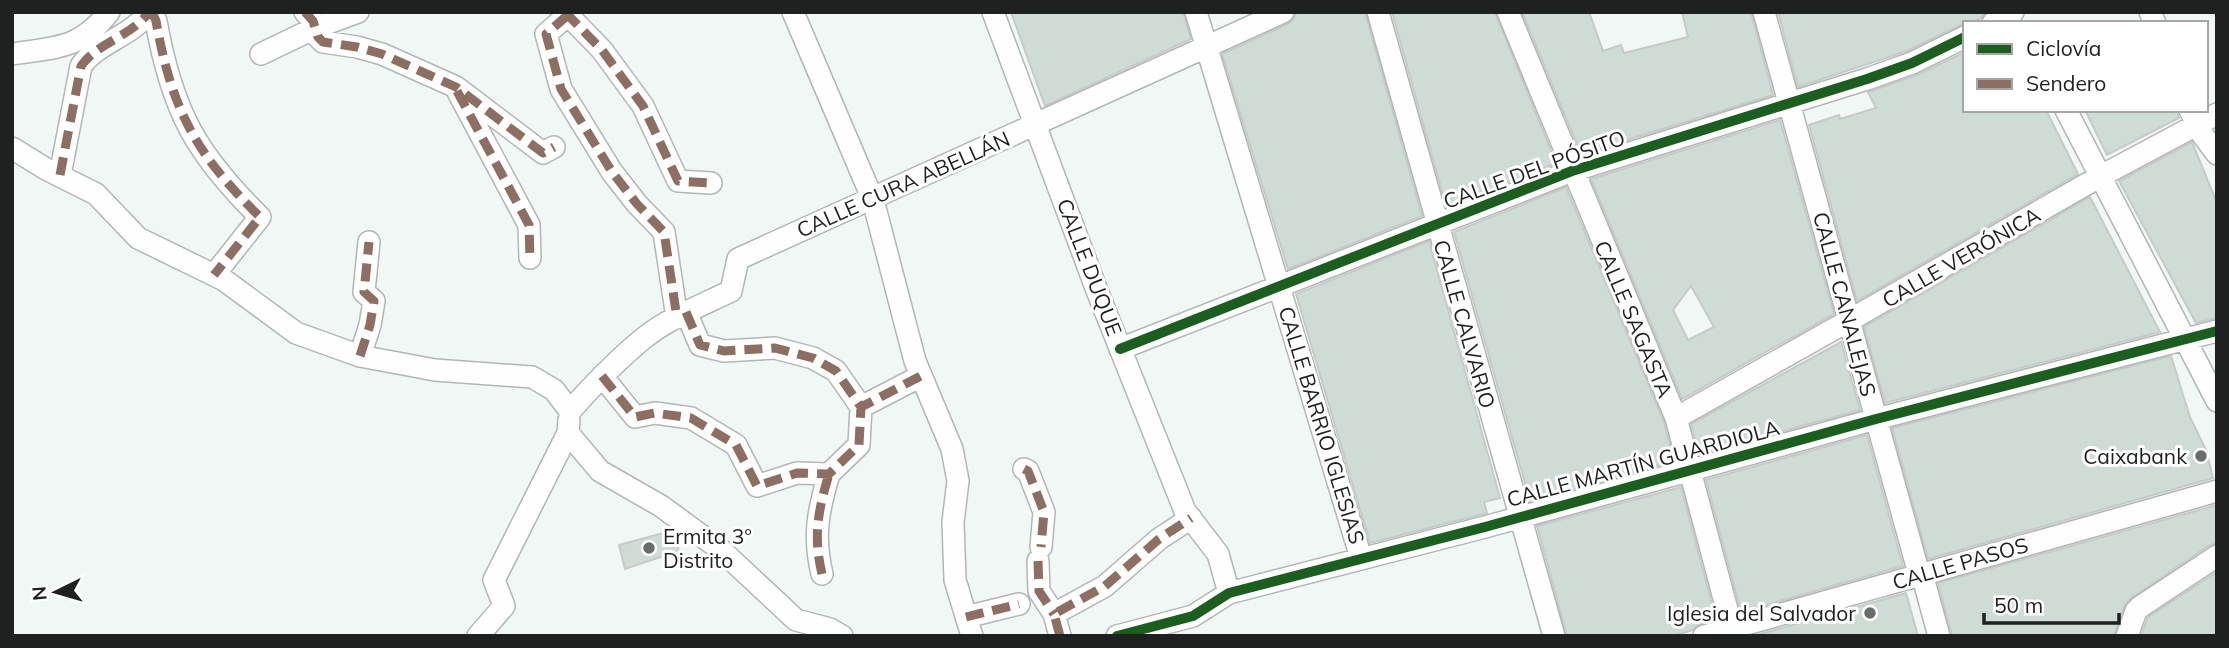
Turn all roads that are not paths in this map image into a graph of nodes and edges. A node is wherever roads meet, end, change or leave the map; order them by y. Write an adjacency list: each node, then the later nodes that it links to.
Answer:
1 (109, 12): 17 (street)
2 (150, 12): 29 (street); 36 (street)
3 (358, 12): 13 (street)
4 (793, 12): 32 (street)
5 (993, 12): 24 (street, CALLE DUQUE)
6 (1196, 12): 16 (street, CALLE BARRIO IGLESIAS)
7 (1283, 12): 16 (street, CALLE CURA ABELLÁN)
8 (1378, 12): 33 (street, CALLE CALVARIO)
9 (1508, 12): 28 (street, CALLE SAGASTA)
10 (1763, 12): 20 (street, CALLE CANALEJAS)
11 (2015, 12): 14 (street)
12 (567, 14): 31 (street); 38 (street)
13 (310, 20): 18 (street); 19 (street)
14 (1997, 21)
15 (1963, 38): 20 (street, CALLE DEL PÓSITO)
16 (1207, 47): 24 (street, CALLE CURA ABELLÁN); 37 (street, CALLE BARRIO IGLESIAS)
17 (12, 54)
18 (261, 54)
19 (456, 88): 25 (street); 35 (street)
20 (1789, 104): 28 (street, CALLE DEL PÓSITO); 39 (street, CALLE CANALEJAS)
21 (2067, 112): 30 (street)
22 (2217, 114): 23 (street, CALLE VERÓNICA)
23 (2193, 117): 27 (street); 30 (street, CALLE VERÓNICA)
24 (1036, 123): 32 (street, CALLE CURA ABELLÁN); 42 (street, CALLE DUQUE)
25 (554, 147)
26 (12, 148): 29 (street)
27 (2217, 154)
28 (1572, 171): 33 (street, CALLE DEL PÓSITO); 49 (street, CALLE SAGASTA)
29 (60, 175): 36 (street)
30 (2099, 177): 39 (street, CALLE VERÓNICA); 41 (street)
31 (712, 183)
32 (873, 200): 38 (street, CALLE CURA ABELLÁN); 44 (street)
33 (1437, 225): 37 (street, CALLE DEL PÓSITO); 56 (street, CALLE CALVARIO)
34 (369, 242): 43 (street)
35 (530, 258)
36 (214, 275): 43 (street)
37 (1280, 286): 42 (street, CALLE DEL PÓSITO); 59 (street, CALLE BARRIO IGLESIAS)
38 (682, 315): 45 (street, CALLE CURA ABELLÁN); 47 (street)
39 (1850, 320): 49 (street, CALLE VERÓNICA); 50 (street, CALLE CANALEJAS)
40 (2217, 331): 41 (street, CALLE MARTÍN GUARDIOLA)
41 (2184, 339): 46 (street); 50 (street, CALLE MARTÍN GUARDIOLA)
42 (1120, 349): 57 (street, CALLE DUQUE)
43 (360, 356): 48 (street)
44 (918, 369): 47 (street); 64 (street)
45 (602, 376): 48 (street, CALLE CURA ABELLÁN); 54 (street)
46 (2217, 401)
47 (861, 407): 54 (street)
48 (570, 411): 51 (street)
49 (1676, 418): 53 (street, CALLE SAGASTA)
50 (1876, 419): 53 (street, CALLE MARTÍN GUARDIOLA); 61 (street, CALLE CANALEJAS)
51 (568, 433): 66 (street); 67 (street)
52 (1024, 468): 63 (street)
53 (1690, 471): 56 (street, CALLE MARTÍN GUARDIOLA); 65 (street, CALLE SAGASTA)
54 (829, 474): 60 (street)
55 (2217, 491): 61 (street, CALLE PASOS)
56 (1519, 517): 59 (street, CALLE MARTÍN GUARDIOLA); 70 (street, CALLE CALVARIO)
57 (1191, 519): 62 (street, CALLE DUQUE); 63 (street)
58 (2217, 556): 73 (street)
59 (1362, 558): 62 (street, CALLE MARTÍN GUARDIOLA)
60 (822, 574)
61 (1919, 574): 65 (street, CALLE PASOS); 72 (street, CALLE CANALEJAS)
62 (1229, 593): 69 (street, CALLE MARTÍN GUARDIOLA)
63 (1037, 604): 64 (street); 68 (street)
64 (969, 627)
65 (1733, 632): 71 (street, CALLE PASOS)
66 (478, 636)
67 (842, 636)
68 (1060, 636)
69 (1117, 636)
70 (1554, 636)
71 (1704, 636)
72 (1939, 636)
73 (2127, 636)

